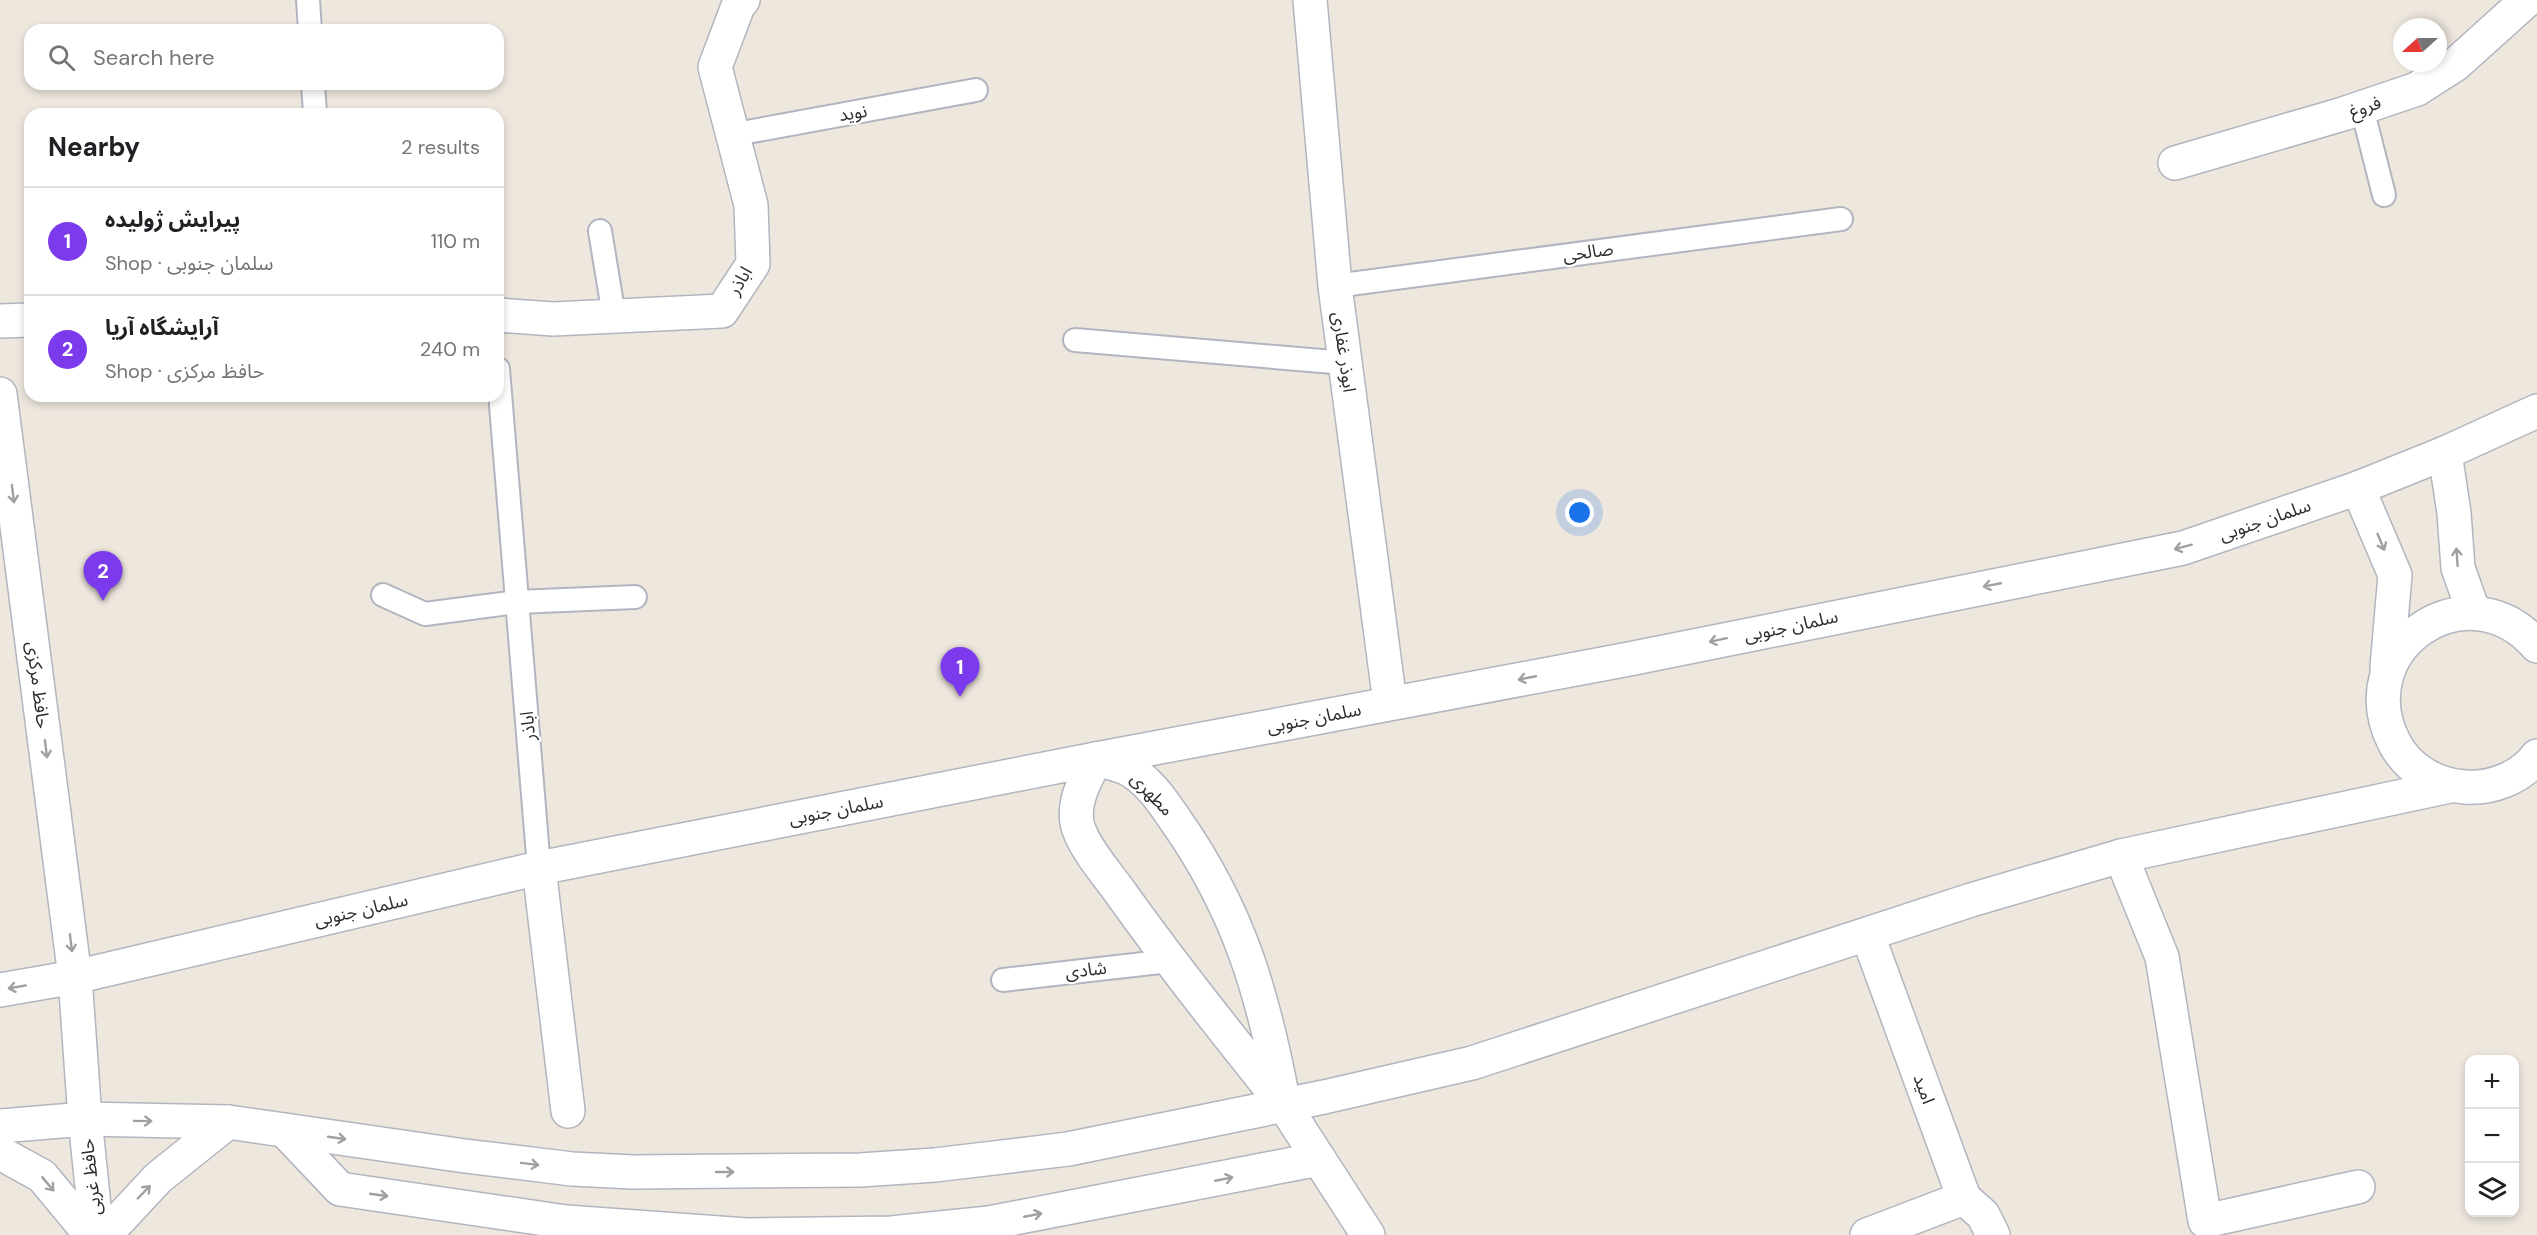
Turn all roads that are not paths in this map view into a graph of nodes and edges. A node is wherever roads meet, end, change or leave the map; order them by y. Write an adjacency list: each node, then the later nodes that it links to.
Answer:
1 (308, 0): 5 (lane)
2 (743, 0): 10 (main road, اباذر)
3 (1310, 0): 15 (main road, ابوذر غفاری)
4 (2527, 0): 9 (main road, فروغ)
5 (310, 24)
6 (313, 90): 8 (lane)
7 (976, 90): 10 (lane, نوید)
8 (315, 108)
9 (2361, 108): 11 (main road, فروغ); 12 (lane)
10 (731, 135): 17 (main road, اباذر)
11 (2175, 163)
12 (2384, 195)
13 (1840, 219): 15 (lane, صالحی)
14 (600, 231): 17 (lane)
15 (1335, 286): 21 (main road, ابوذر غفاری)
16 (504, 315): 17 (main road, اباذر)
17 (614, 316)
18 (24, 320): 19 (main road)
19 (0, 321)
20 (1075, 340): 21 (lane)
21 (1346, 363): 33 (main road, ابوذر غفاری)
22 (0, 394): 42 (main road, حافظ مرکزی, one-way to 42)
23 (501, 402): 29 (lane, اباذر)
24 (2537, 411): 25 (main road, سلمان جنوبی)
25 (2445, 453): 26 (main road, سلمان جنوبی); 30 (main road, one-way to 25)
26 (2358, 488): 32 (main road, one-way to 32); 33 (main road, سلمان جنوبی, one-way to 33)
27 (383, 595): 29 (lane)
28 (635, 597): 29 (lane)
29 (518, 602): 39 (lane, اباذر)
30 (2474, 613): 31 (main road); 32 (main road)
31 (2537, 646)
32 (2386, 672): 37 (main road)
33 (1390, 703): 35 (main road, سلمان جنوبی)
34 (2537, 756): 36 (main road)
35 (1096, 759): 39 (main road, سلمان جنوبی); 41 (main road, مطهری); 45 (main road, مطهری)
36 (2522, 781): 37 (main road)
37 (2450, 786): 38 (main road)
38 (2121, 856): 40 (main road); 53 (main road)
39 (539, 868): 42 (main road, سلمان جنوبی); 46 (main road)
40 (1868, 936): 45 (main road); 54 (main road, امید)
41 (1169, 961): 43 (lane, شادی); 45 (main road, مطهری)
42 (75, 977): 44 (main road, سلمان جنوبی, one-way to 44); 47 (main road, حافظ مرکزی)
43 (1004, 980)
44 (0, 990)
45 (1284, 1105): 50 (main road, one-way to 45); 52 (main road, مطهری)
46 (568, 1111)
47 (85, 1119): 48 (main road, one-way to 48); 49 (main road); 59 (main road, حافظ غربی)
48 (228, 1122): 50 (main road); 60 (main road, one-way to 48)
49 (0, 1126)
50 (284, 1130): 55 (main road, one-way to 55)
51 (0, 1153): 58 (main road, one-way to 58)
52 (1319, 1159): 56 (main road, one-way to 52); 61 (main road, مطهری)
53 (2358, 1187)
54 (1964, 1198): 62 (main road); 63 (main road, امید)
55 (566, 1228): 57 (main road)
56 (990, 1229): 57 (main road)
57 (891, 1234)
58 (91, 1235)
59 (97, 1235)
60 (105, 1235)
61 (1368, 1235)
62 (1867, 1235)
63 (1993, 1235)

